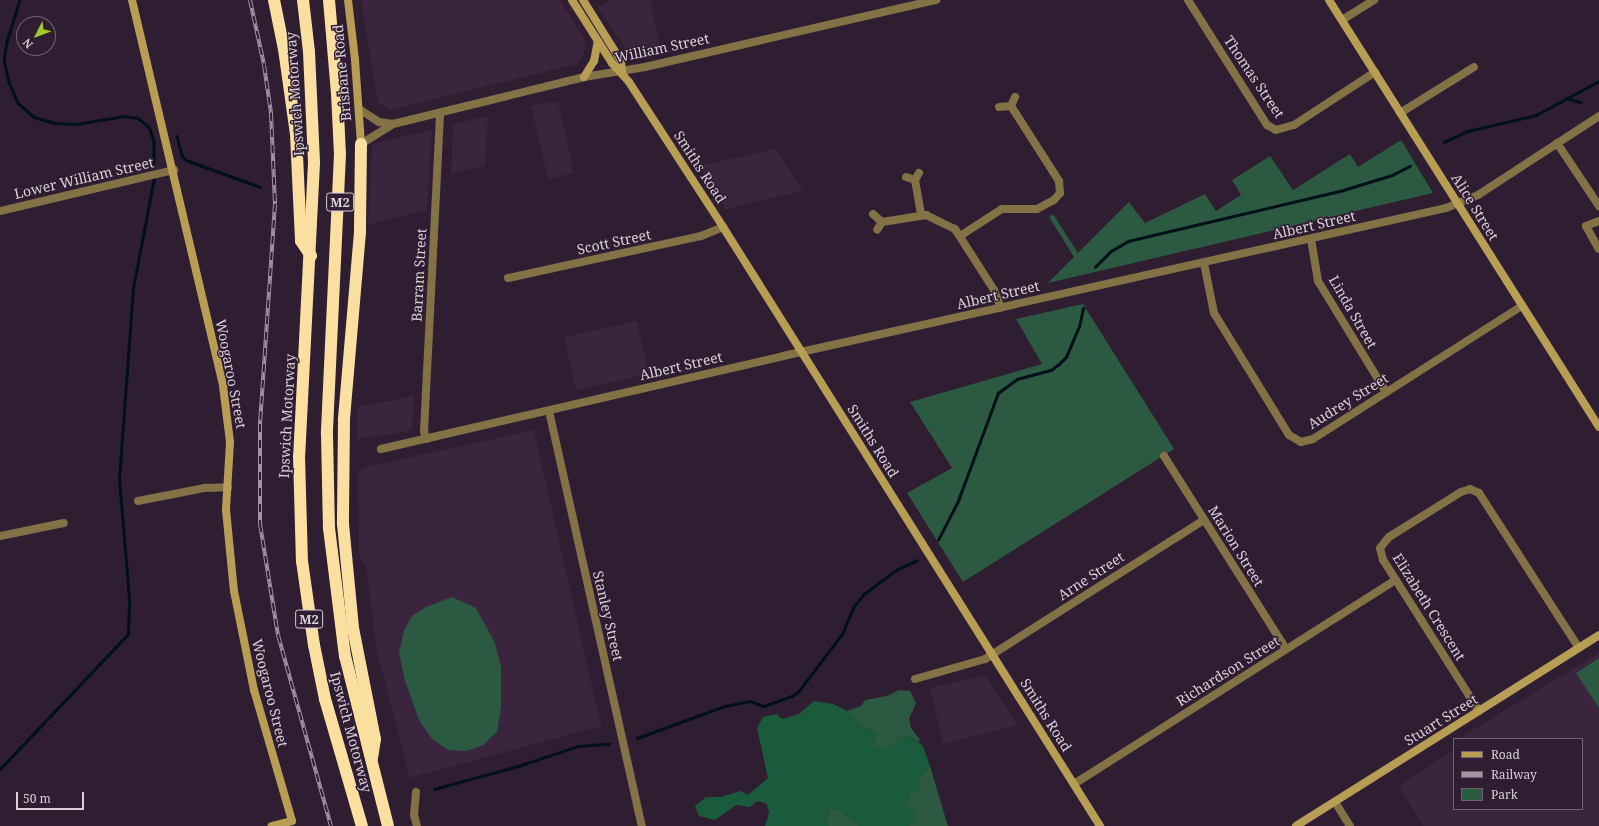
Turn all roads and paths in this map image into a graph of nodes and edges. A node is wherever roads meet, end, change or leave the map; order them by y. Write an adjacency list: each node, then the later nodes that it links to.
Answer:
1 (132, 0): 28 (street, Woogaroo Street)
2 (274, 0): 42 (highway)
3 (302, 0): 42 (highway, Ipswich Motorway / M2)
4 (329, 0): 66 (highway, Ipswich Motorway / M2)
5 (348, 0): 21 (street, Brisbane Road)
6 (572, 0): 13 (street, Smiths Road)
7 (583, 0): 15 (street, Smiths Road)
8 (936, 0): 15 (street, William Street)
9 (1188, 0): 16 (street, Thomas Street)
10 (1329, 0): 12 (street, Alice Street)
11 (1374, 0): 12 (street)
12 (1342, 20): 16 (street, Alice Street)
13 (598, 41): 15 (street, Smiths Road); 17 (street)
14 (1474, 67): 23 (street)
15 (622, 71): 17 (street, William Street); 37 (street, Smiths Road)
16 (1375, 72): 23 (street, Alice Street)
17 (584, 77): 22 (street, William Street)
18 (1015, 97): 19 (street)
19 (1011, 106): 20 (street); 39 (street)
20 (1000, 107)
21 (359, 108): 25 (street); 27 (street, Brisbane Road)
22 (440, 112): 25 (street, William Street); 51 (street, Barram Street)
23 (1400, 113): 30 (street, Alice Street)
24 (1599, 116): 26 (street, Albert Street)
25 (393, 124): 27 (street, William Street)
26 (1557, 143): 30 (street, Albert Street); 31 (street)
27 (360, 144): 66 (highway)
28 (174, 170): 32 (street, Lower William Street); 54 (street, Woogaroo Street)
29 (906, 177): 34 (street)
30 (1459, 205): 40 (street, Albert Street); 45 (street, Alice Street)
31 (1599, 206)
32 (0, 211)
33 (873, 214): 35 (street)
34 (921, 215): 35 (street); 39 (street)
35 (882, 222): 38 (street)
36 (1599, 222): 41 (street)
37 (724, 227): 44 (street, Scott Street); 47 (street, Smiths Road)
38 (876, 230)
39 (960, 236): 46 (street)
40 (1311, 239): 43 (street, Albert Street); 48 (street, Linda Street)
41 (1599, 249)
42 (311, 256): 72 (highway, Ipswich Motorway / M2)
43 (1204, 263): 46 (street, Albert Street); 48 (street, Audrey Street)
44 (508, 278)
45 (1522, 306): 48 (street, Audrey Street); 50 (street, Alice Street)
46 (1001, 308): 47 (street, Albert Street)
47 (802, 352): 49 (street, Albert Street); 63 (street, Smiths Road)
48 (1386, 392)
49 (549, 411): 51 (street, Albert Street); 75 (street, Stanley Street)
50 (1599, 427)
51 (426, 439): 52 (street, Albert Street)
52 (381, 449)
53 (1164, 456): 56 (street, Marion Street)
54 (228, 487): 55 (street); 70 (street, Woogaroo Street)
55 (138, 501)
56 (1204, 520): 62 (street, Marion Street); 63 (street, Arne Street)
57 (64, 523): 58 (street)
58 (0, 536)
59 (1396, 580): 61 (street, Elizabeth Crescent); 62 (street, Richardson Street); 65 (street, Elizabeth Crescent)
60 (1599, 635): 61 (street, Stuart Street)
61 (1579, 648): 65 (street, Stuart Street)
62 (1286, 649): 67 (street, Richardson Street)
63 (992, 655): 64 (street, Arne Street); 67 (street, Smiths Road)
64 (915, 679)
65 (1479, 712): 69 (street, Stuart Street)
66 (371, 766): 73 (highway, Ipswich Motorway / M2)
67 (1074, 784): 76 (street, Smiths Road)
68 (416, 792): 74 (street)
69 (1335, 802): 77 (street, Stuart Street); 78 (street)
70 (292, 824): 71 (street)
71 (272, 826)
72 (362, 826)
73 (388, 826)
74 (417, 826)
75 (642, 826)
76 (1100, 826)
77 (1296, 826)
78 (1350, 826)

